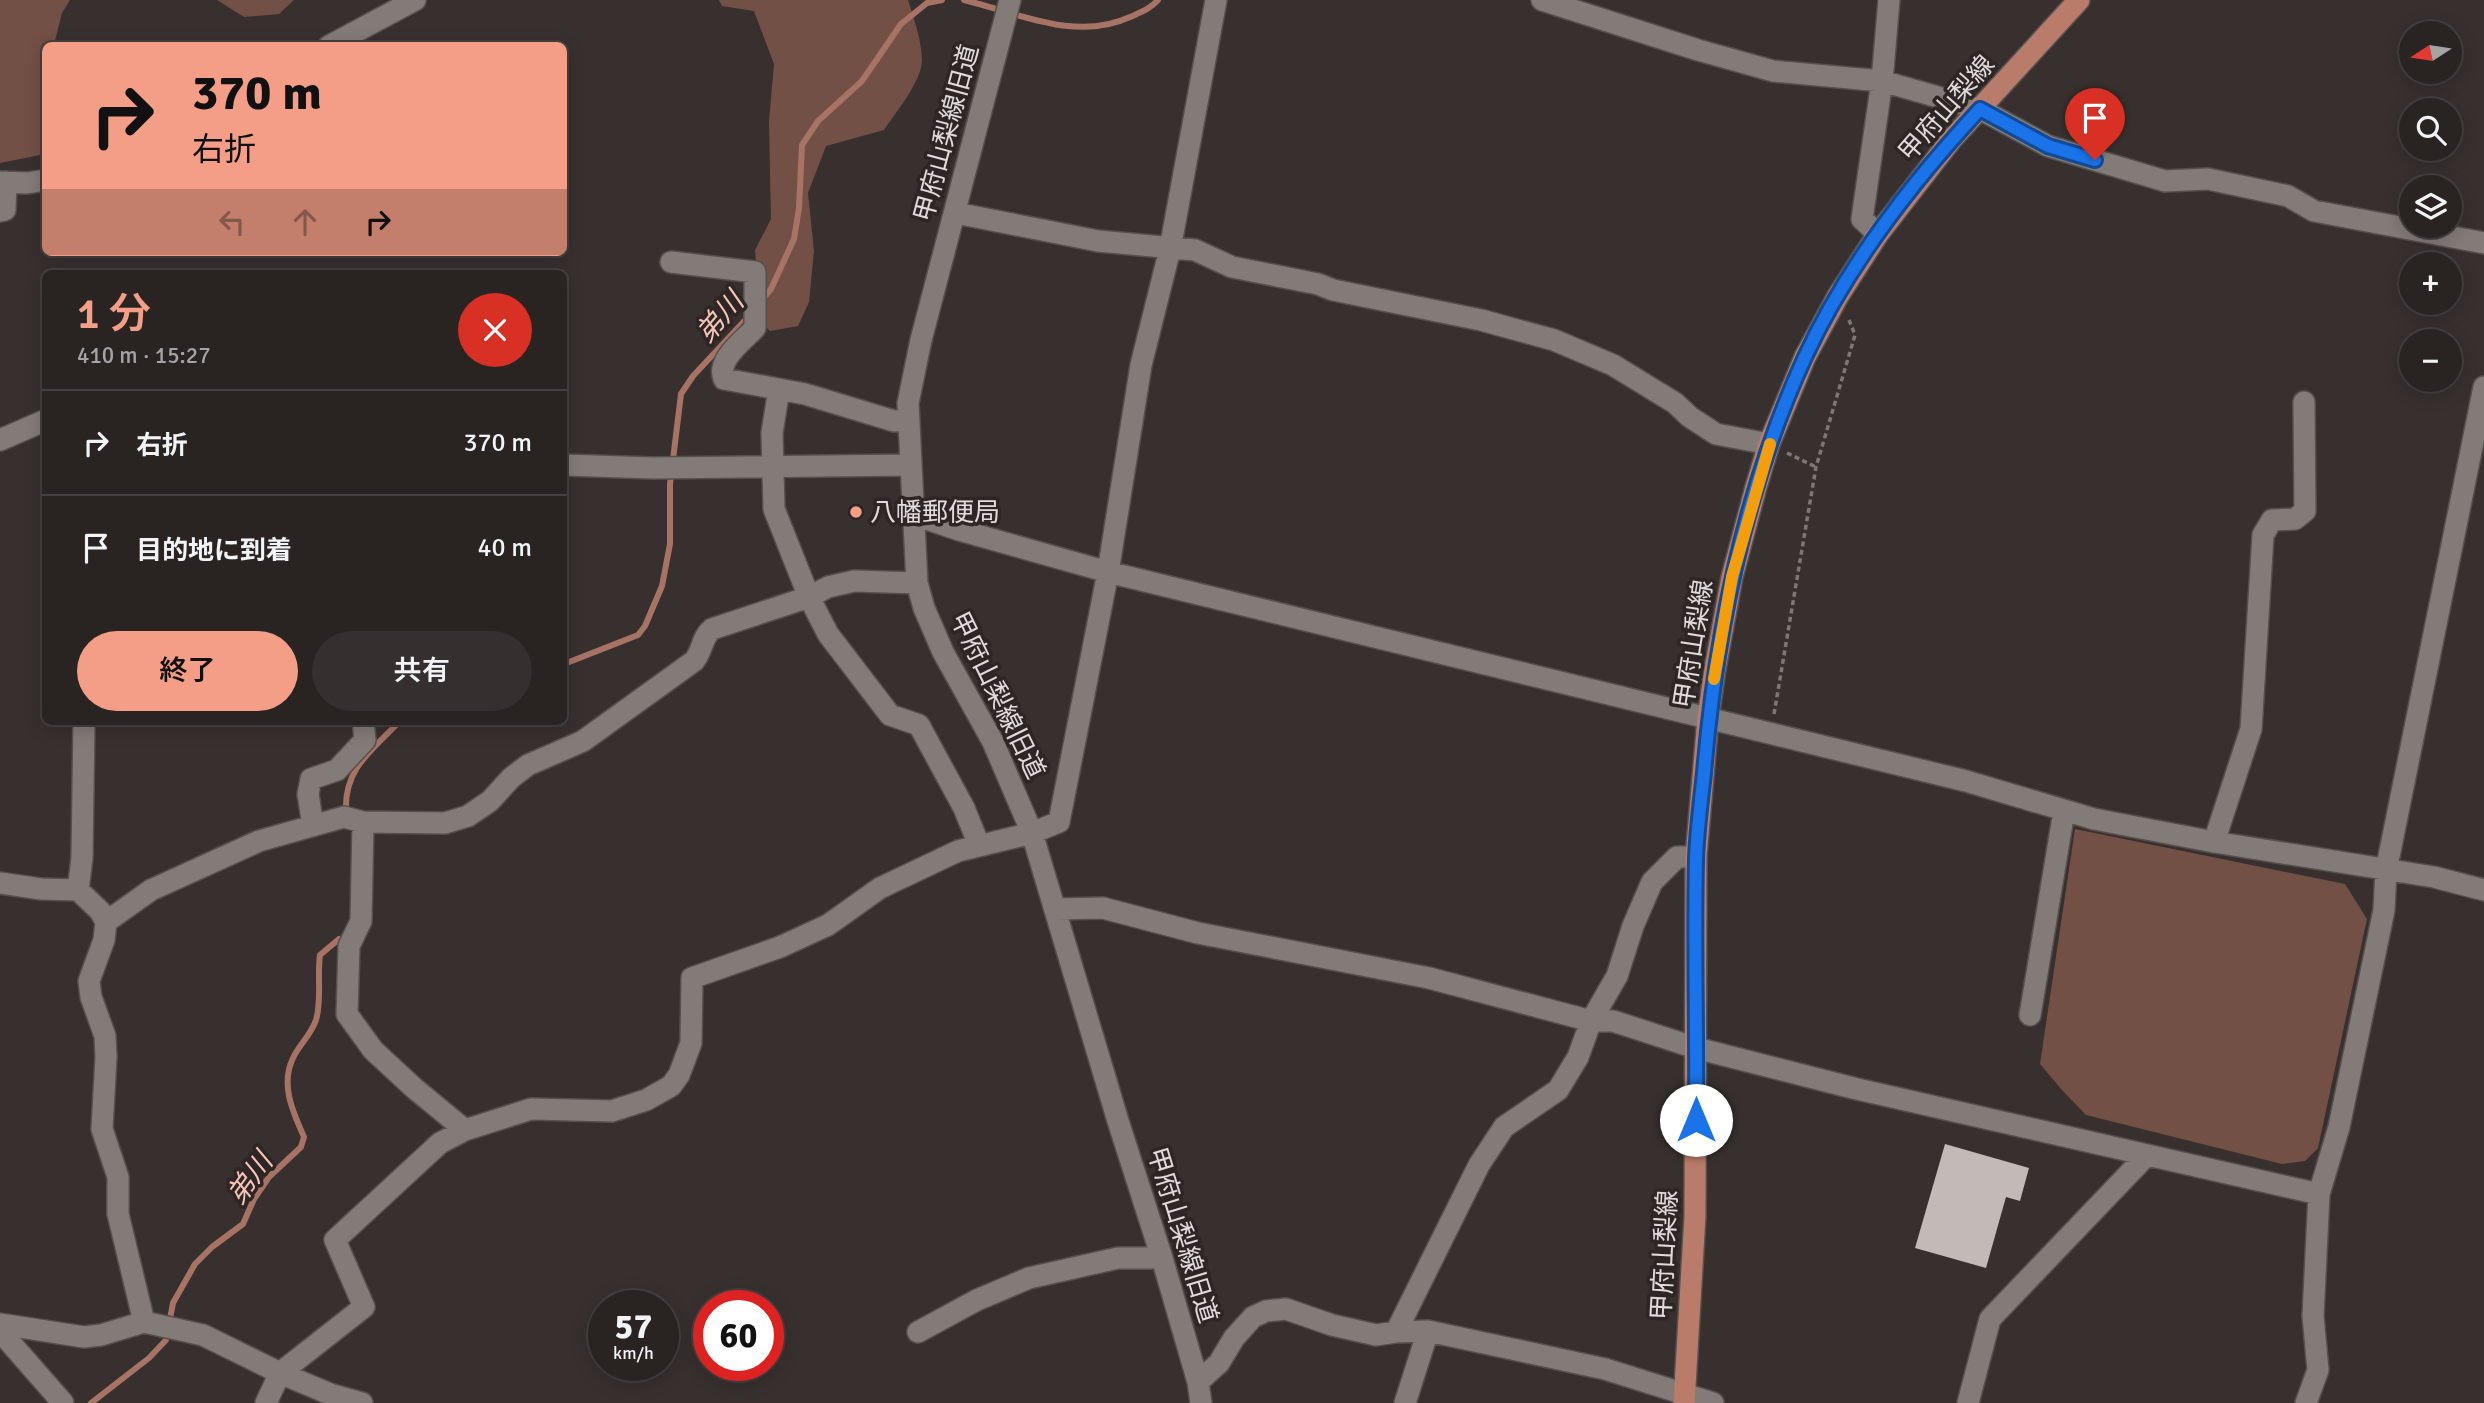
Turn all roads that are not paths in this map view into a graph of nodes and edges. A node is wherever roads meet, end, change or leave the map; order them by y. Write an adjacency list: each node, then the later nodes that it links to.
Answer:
1 (415, 0): 8 (street)
2 (1010, 0): 14 (street, 甲府山梨線旧道)
3 (1216, 0): 17 (street)
4 (1542, 0): 7 (street)
5 (1889, 0): 9 (street)
6 (2079, 0): 10 (main road, 甲府山梨線)
7 (1570, 3): 9 (street)
8 (336, 42)
9 (1882, 81): 10 (street); 15 (street)
10 (1980, 109): 15 (main road, 甲府山梨線); 16 (street)
11 (42, 180): 12 (street)
12 (3, 182): 13 (street)
13 (0, 211)
14 (956, 213): 17 (street); 22 (street, 甲府山梨線旧道)
15 (1878, 234): 25 (main road, 甲府山梨線)
16 (2484, 243)
17 (1171, 249): 25 (street); 30 (street)
18 (671, 261): 20 (street)
19 (2484, 387): 43 (street)
20 (779, 389): 22 (street); 28 (street)
21 (2304, 402): 40 (street)
22 (908, 420): 27 (street, 甲府山梨線旧道)
23 (42, 422): 24 (street)
24 (0, 440)
25 (1769, 444): 33 (main road, 甲府山梨線)
26 (567, 465): 28 (street)
27 (910, 465): 28 (street); 29 (street, 甲府山梨線旧道)
28 (772, 466): 32 (street)
29 (915, 515): 30 (street); 31 (street, 甲府山梨線旧道)
30 (1108, 572): 33 (street); 39 (street)
31 (917, 583): 32 (street); 39 (street, 甲府山梨線旧道)
32 (809, 597): 37 (street); 41 (street)
33 (1708, 718): 36 (street); 42 (main road, 甲府山梨線)
34 (83, 725): 45 (street)
35 (363, 725): 38 (street)
36 (2064, 811): 40 (street); 49 (street)
37 (363, 822): 38 (street); 52 (street)
38 (313, 825): 48 (street)
39 (1032, 834): 41 (street); 47 (street, 甲府山梨線旧道)
40 (2214, 842): 43 (street)
41 (979, 845): 52 (street)
42 (1696, 857): 50 (street); 51 (main road, 甲府山梨線)
43 (2386, 871): 46 (street); 54 (street)
44 (0, 883): 45 (street)
45 (78, 890): 48 (street)
46 (2484, 890)
47 (1056, 909): 50 (street); 55 (street, 甲府山梨線旧道)
48 (106, 922): 57 (street)
49 (2030, 1015)
50 (1591, 1021): 51 (street); 60 (street)
51 (1696, 1048): 53 (street); 64 (main road, 甲府山梨線)
52 (465, 1130): 62 (street)
53 (2146, 1156): 54 (street); 70 (street)
54 (2319, 1195): 71 (street)
55 (1162, 1258): 59 (street); 63 (street, 甲府山梨線旧道)
56 (0, 1324): 57 (street)
57 (159, 1326): 62 (street)
58 (0, 1331): 65 (street)
59 (918, 1332)
60 (1396, 1332): 61 (street); 63 (street)
61 (1428, 1332): 64 (street); 68 (street)
62 (280, 1373): 66 (street); 67 (street)
63 (1200, 1392)
64 (1684, 1398): 69 (street)
65 (63, 1403)
66 (266, 1403)
67 (362, 1403)
68 (1405, 1403)
69 (1713, 1403)
70 (1968, 1403)
71 (2306, 1403)

